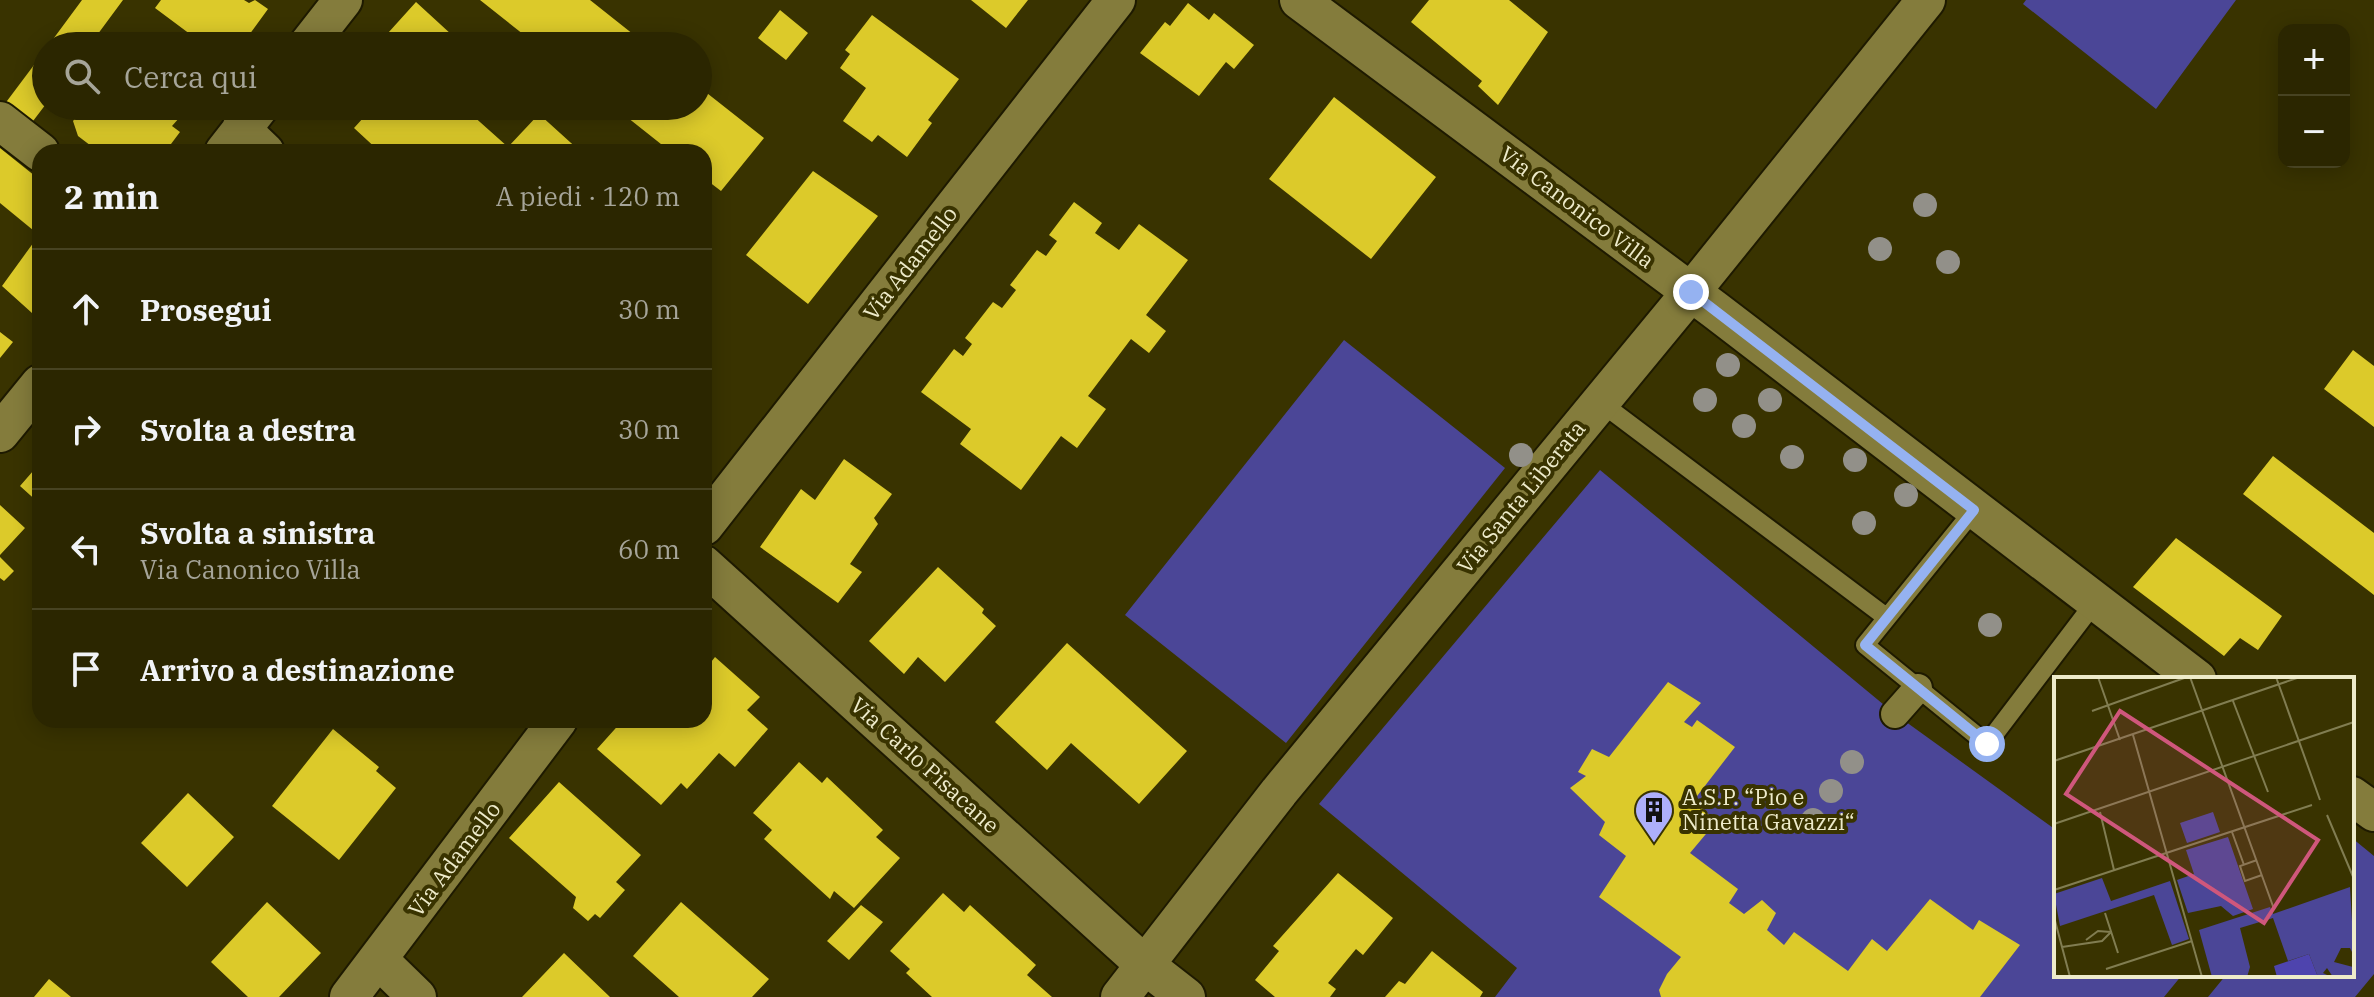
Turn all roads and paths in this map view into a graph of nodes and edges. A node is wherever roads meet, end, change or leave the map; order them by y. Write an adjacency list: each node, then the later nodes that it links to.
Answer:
1 (343, 0): 5 (street)
2 (1116, 0): 13 (street, Via Adamello)
3 (1299, 0): 8 (street, Via Canonico Villa)
4 (1926, 0): 8 (street, Via Santa Liberata)
5 (318, 32)
6 (0, 121): 7 (street)
7 (32, 146)
8 (1691, 292): 10 (street, Via Santa Liberata); 12 (street, Via Canonico Villa)
9 (32, 394): 11 (street)
10 (1600, 402): 16 (lane); 24 (street, Via Santa Liberata)
11 (0, 433)
12 (1974, 510): 15 (street, Via Canonico Villa); 16 (lane)
13 (712, 516)
14 (712, 572): 24 (street, Via Carlo Pisacane)
15 (2095, 602): 17 (street, Via Canonico Villa); 18 (lane)
16 (1886, 617): 18 (lane)
17 (2194, 677)
18 (1918, 688): 19 (street)
19 (1895, 714)
20 (552, 728): 23 (street, Via Adamello)
21 (2354, 797): 22 (street)
22 (2374, 812)
23 (379, 960): 25 (street, Via Adamello); 26 (street)
24 (1145, 965): 27 (street, Via Santa Liberata); 28 (street, Via Carlo Pisacane)
25 (349, 997)
26 (417, 997)
27 (1120, 997)
28 (1186, 997)

